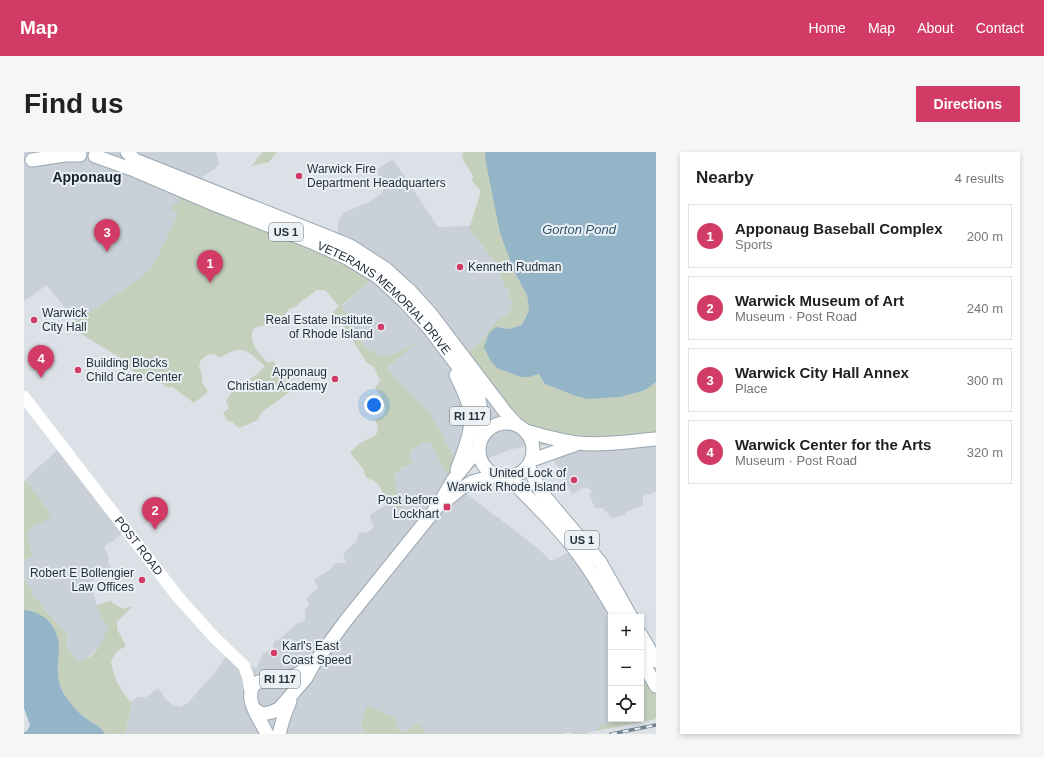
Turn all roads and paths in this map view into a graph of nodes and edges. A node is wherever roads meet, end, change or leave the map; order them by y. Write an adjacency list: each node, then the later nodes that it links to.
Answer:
1 (127, 152): 7 (main road, VETERANS MEMORIAL DRIVE / US 1)
2 (78, 154): 3 (main road, US 1); 4 (main road, US 1)
3 (99, 154): 5 (main road, VETERANS MEMORIAL DRIVE / US 1)
4 (30, 158)
5 (446, 353): 10 (main road, VETERANS MEMORIAL DRIVE / US 1); 13 (main road, RI 117)
6 (24, 397): 23 (main road, POST ROAD)
7 (522, 428): 9 (main road); 10 (main road); 11 (main road, US 1)
8 (656, 440): 9 (main road)
9 (579, 443): 11 (main road)
10 (480, 444): 12 (main road, US 1); 13 (main road)
11 (530, 463): 12 (main road); 16 (main road, US 1)
12 (502, 476): 14 (main road, RI 117); 15 (main road, US 1)
13 (453, 480): 14 (main road, RI 117)
14 (438, 506): 20 (main road, RI 117)
15 (616, 614)
16 (629, 614)
17 (644, 640): 18 (main road)
18 (656, 661)
19 (644, 664): 22 (main road)
20 (313, 665): 21 (main road, RI 117); 23 (main road, RI 117)
21 (306, 678): 24 (main road); 26 (main road, RI 117)
22 (656, 686)
23 (251, 692): 24 (main road, POST ROAD / RI 117)
24 (255, 710): 25 (main road, RI 117)
25 (267, 734)
26 (279, 734)

